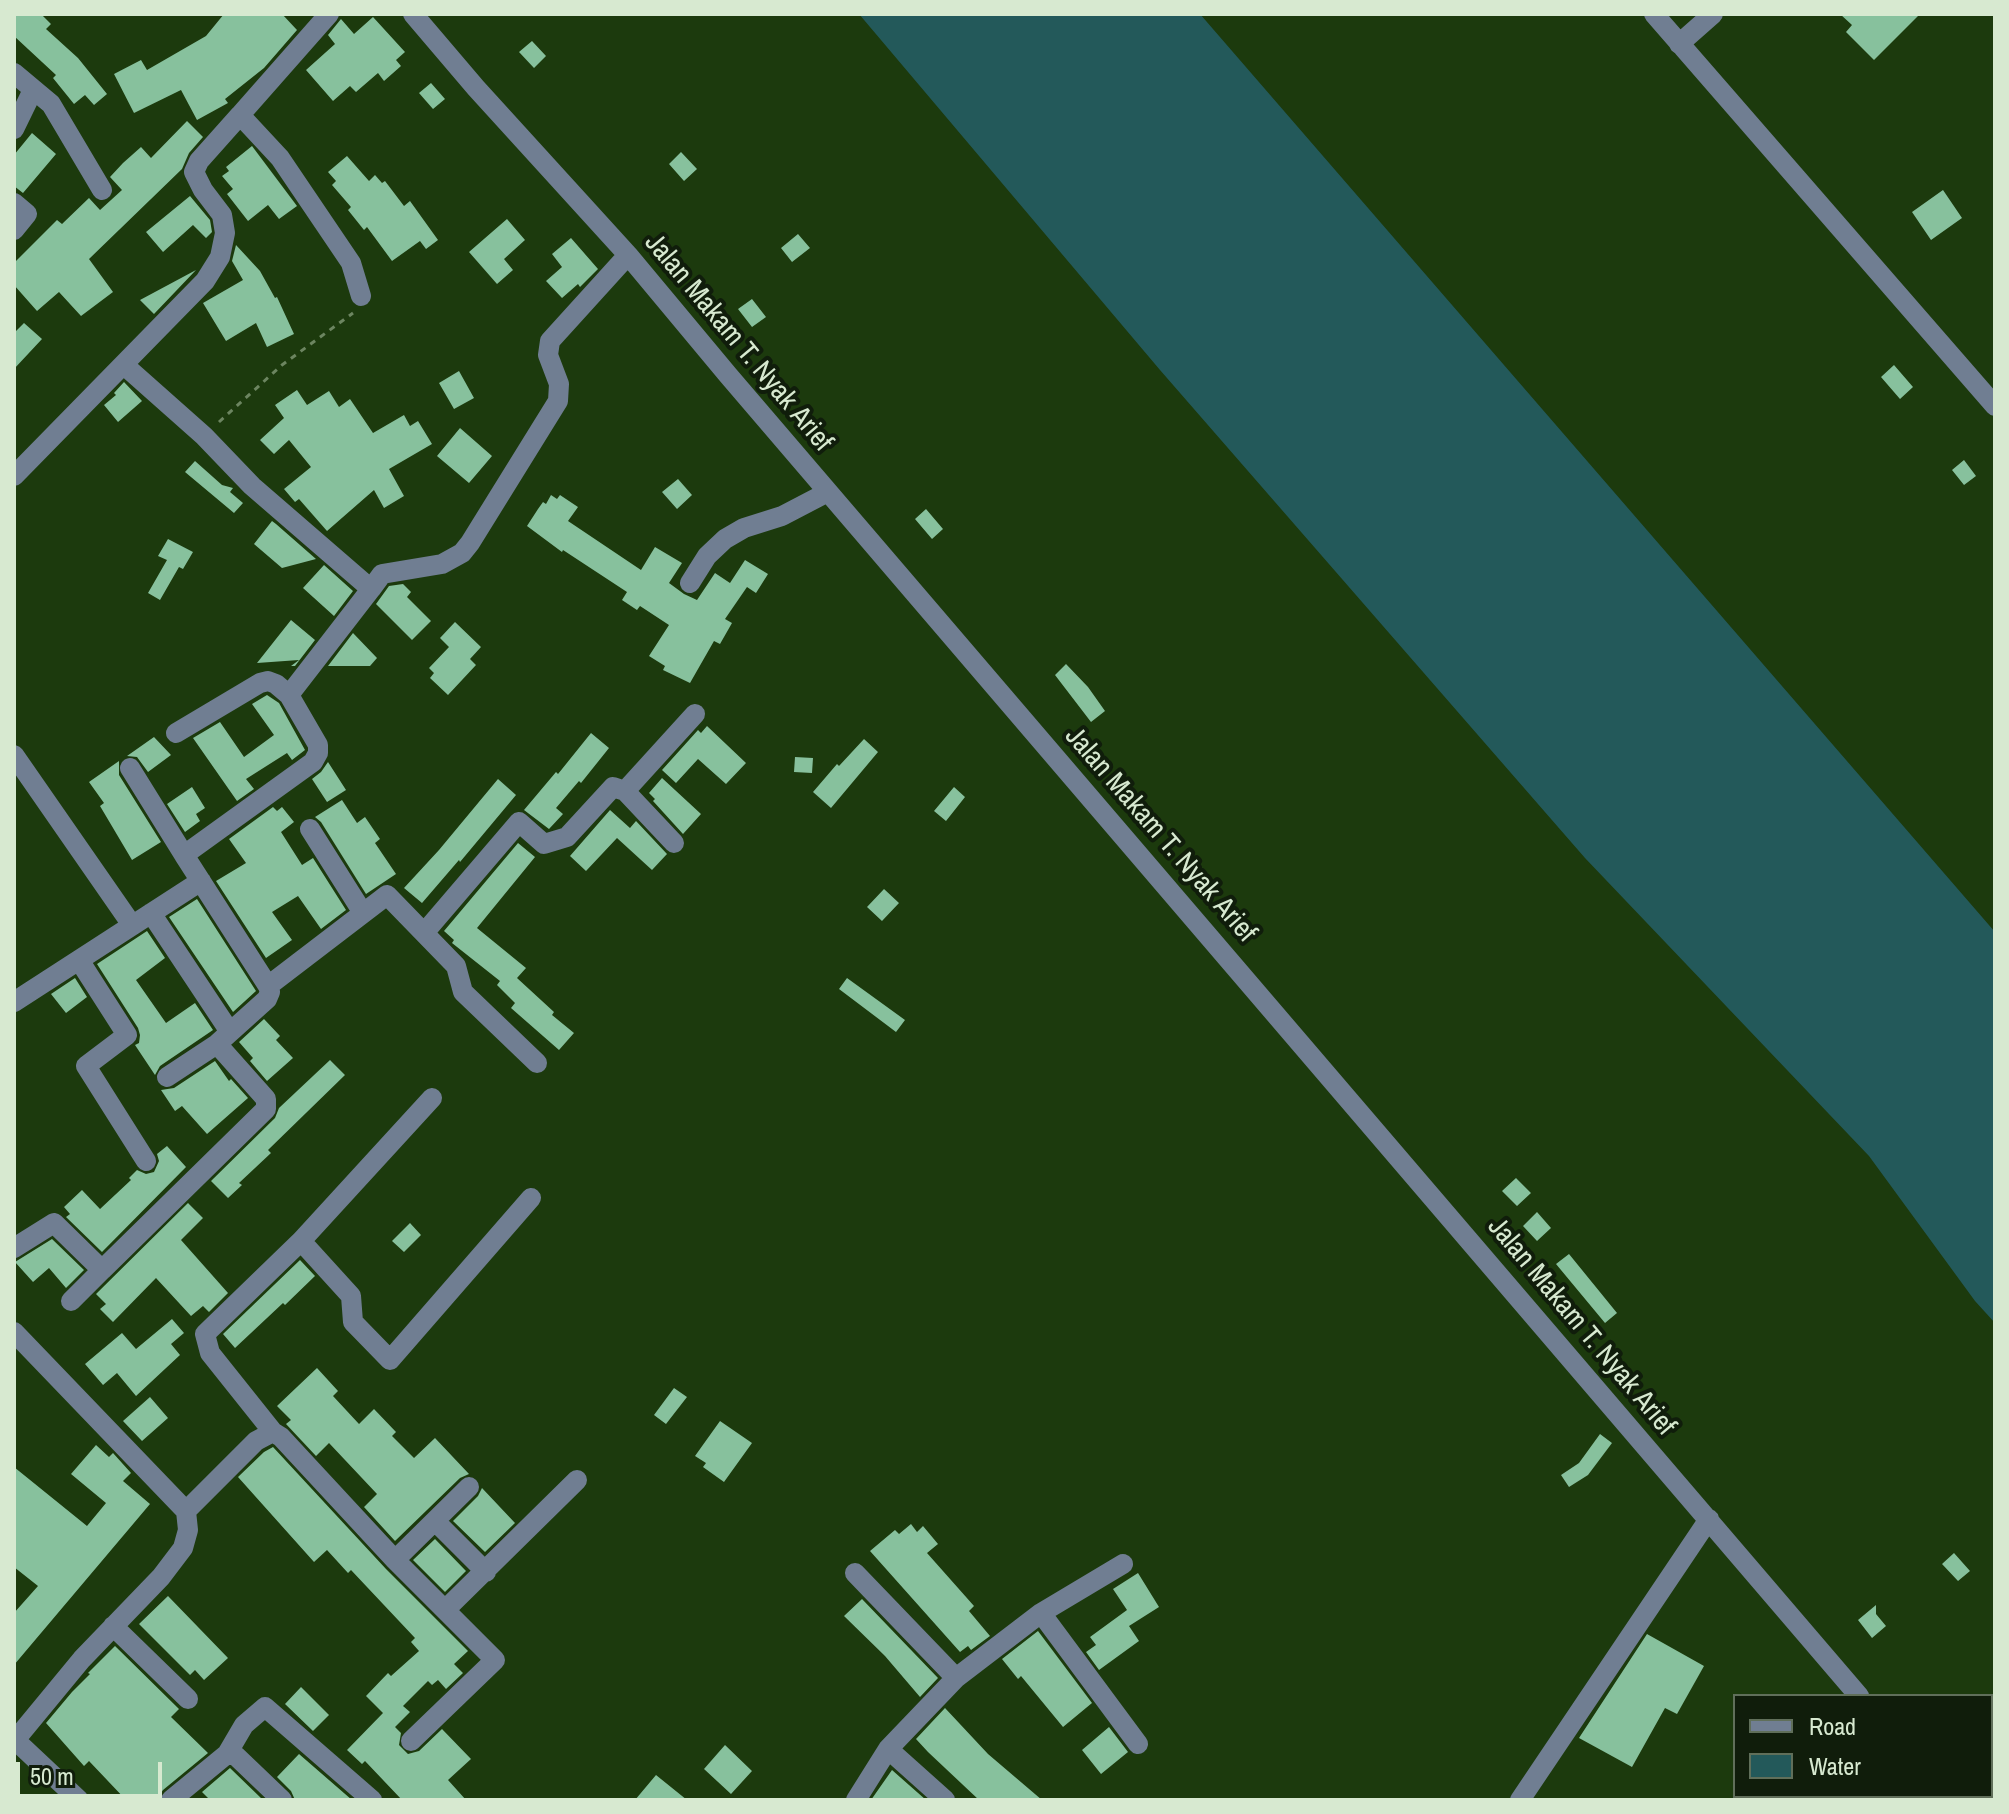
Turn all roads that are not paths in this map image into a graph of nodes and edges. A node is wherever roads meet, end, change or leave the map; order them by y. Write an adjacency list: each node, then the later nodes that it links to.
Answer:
1 (329, 14): 8 (street)
2 (413, 14): 13 (street, Jalan Makam T. Nyak Arief)
3 (1654, 14): 5 (street)
4 (1707, 20): 5 (street)
5 (1679, 44): 16 (street)
6 (14, 73): 7 (street)
7 (33, 90): 9 (street); 10 (street)
8 (240, 115): 14 (street); 15 (street)
9 (14, 129)
10 (102, 190)
11 (14, 203): 12 (street)
12 (14, 230)
13 (628, 255): 18 (street, Jalan Makam T. Nyak Arief); 20 (street)
14 (361, 296)
15 (124, 365): 17 (street); 20 (street)
16 (1995, 406)
17 (14, 476)
18 (828, 492): 19 (street); 53 (street, Jalan Makam T. Nyak Arief)
19 (690, 583)
20 (371, 589): 21 (street)
21 (289, 695): 23 (street); 29 (street)
22 (695, 714): 26 (street)
23 (176, 733)
24 (14, 755): 33 (street)
25 (130, 768): 29 (street)
26 (625, 791): 28 (street); 34 (street)
27 (310, 829): 32 (street)
28 (674, 843)
29 (184, 855): 30 (street)
30 (201, 881): 31 (street); 36 (street)
31 (151, 913): 33 (street); 38 (street)
32 (363, 913): 34 (street); 36 (street)
33 (132, 925): 35 (street)
34 (424, 933): 39 (street)
35 (79, 960): 37 (street); 42 (street)
36 (268, 986): 38 (street)
37 (14, 1002)
38 (223, 1038): 40 (street); 46 (street)
39 (537, 1063)
40 (167, 1077)
41 (432, 1098): 44 (street)
42 (146, 1161)
43 (531, 1198): 44 (street)
44 (301, 1241): 49 (street)
45 (14, 1248): 46 (street)
46 (102, 1270): 47 (street)
47 (71, 1301)
48 (14, 1332): 52 (street)
49 (273, 1432): 52 (street); 55 (street)
50 (577, 1480): 57 (street)
51 (469, 1487): 54 (street)
52 (186, 1511): 61 (street)
53 (1709, 1519): 63 (street, Jalan Makam T. Nyak Arief); 76 (street)
54 (435, 1521): 55 (street); 57 (street)
55 (395, 1560): 59 (street)
56 (1123, 1564): 60 (street)
57 (486, 1572): 59 (street)
58 (855, 1573): 62 (street)
59 (446, 1609): 66 (street)
60 (1041, 1613): 62 (street); 67 (street)
61 (113, 1626): 64 (street); 65 (street)
62 (956, 1678): 68 (street)
63 (1857, 1694)
64 (188, 1699)
65 (15, 1739): 70 (street)
66 (411, 1741)
67 (1138, 1744)
68 (888, 1749): 74 (street); 75 (street)
69 (227, 1754): 71 (street); 72 (street); 73 (street)
70 (79, 1800)
71 (171, 1800)
72 (282, 1800)
73 (372, 1800)
74 (856, 1800)
75 (945, 1800)
76 (1520, 1800)

